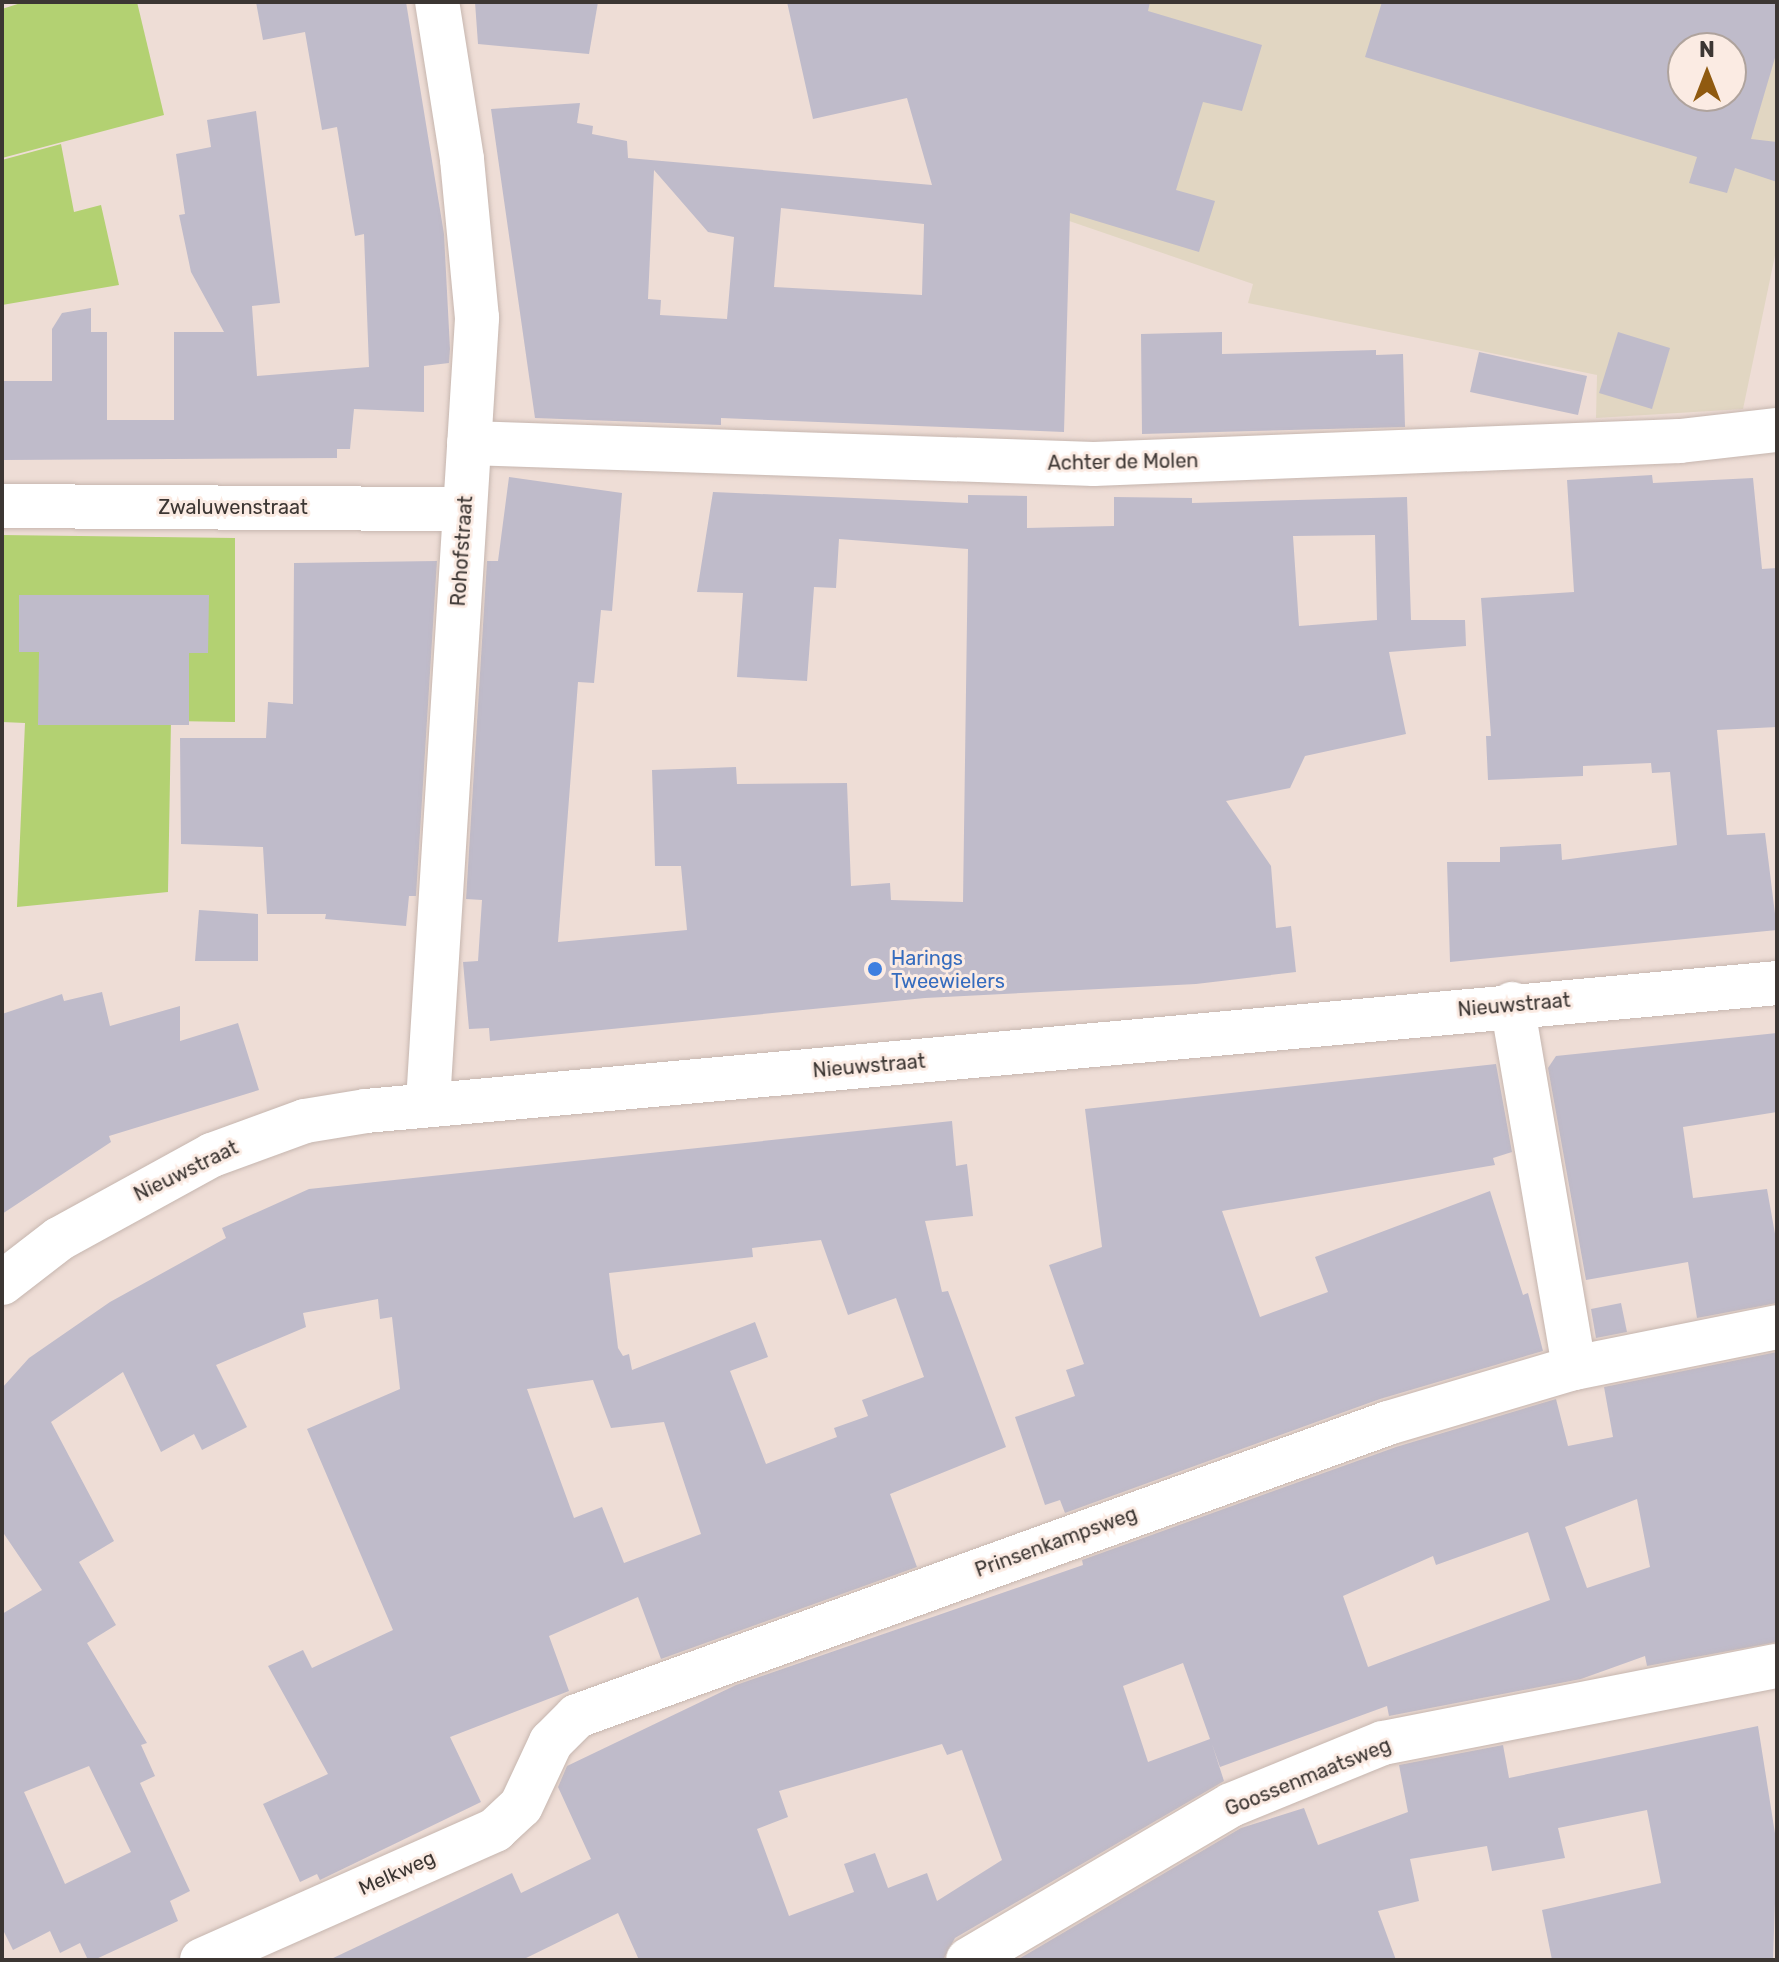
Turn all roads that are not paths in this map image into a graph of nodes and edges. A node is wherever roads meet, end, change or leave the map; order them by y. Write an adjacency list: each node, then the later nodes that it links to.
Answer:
1 (437, 2): 3 (street, Rohofstraat)
2 (1777, 430): 3 (street, Achter de Molen)
3 (469, 443): 5 (street, Rohofstraat)
4 (2, 506): 5 (street, Zwaluwenstraat)
5 (464, 509): 8 (street, Rohofstraat)
6 (1777, 983): 7 (street, Nieuwstraat)
7 (1512, 1004): 8 (street, Nieuwstraat); 11 (street)
8 (428, 1102): 9 (street, Nieuwstraat)
9 (2, 1283)
10 (1777, 1327): 11 (street, Prinsenkampsweg)
11 (1574, 1368): 13 (street, Prinsenkampsweg)
12 (1777, 1666): 15 (street, Goossenmaatsweg)
13 (551, 1742): 14 (street, Melkweg)
14 (202, 1960)
15 (968, 1960)

